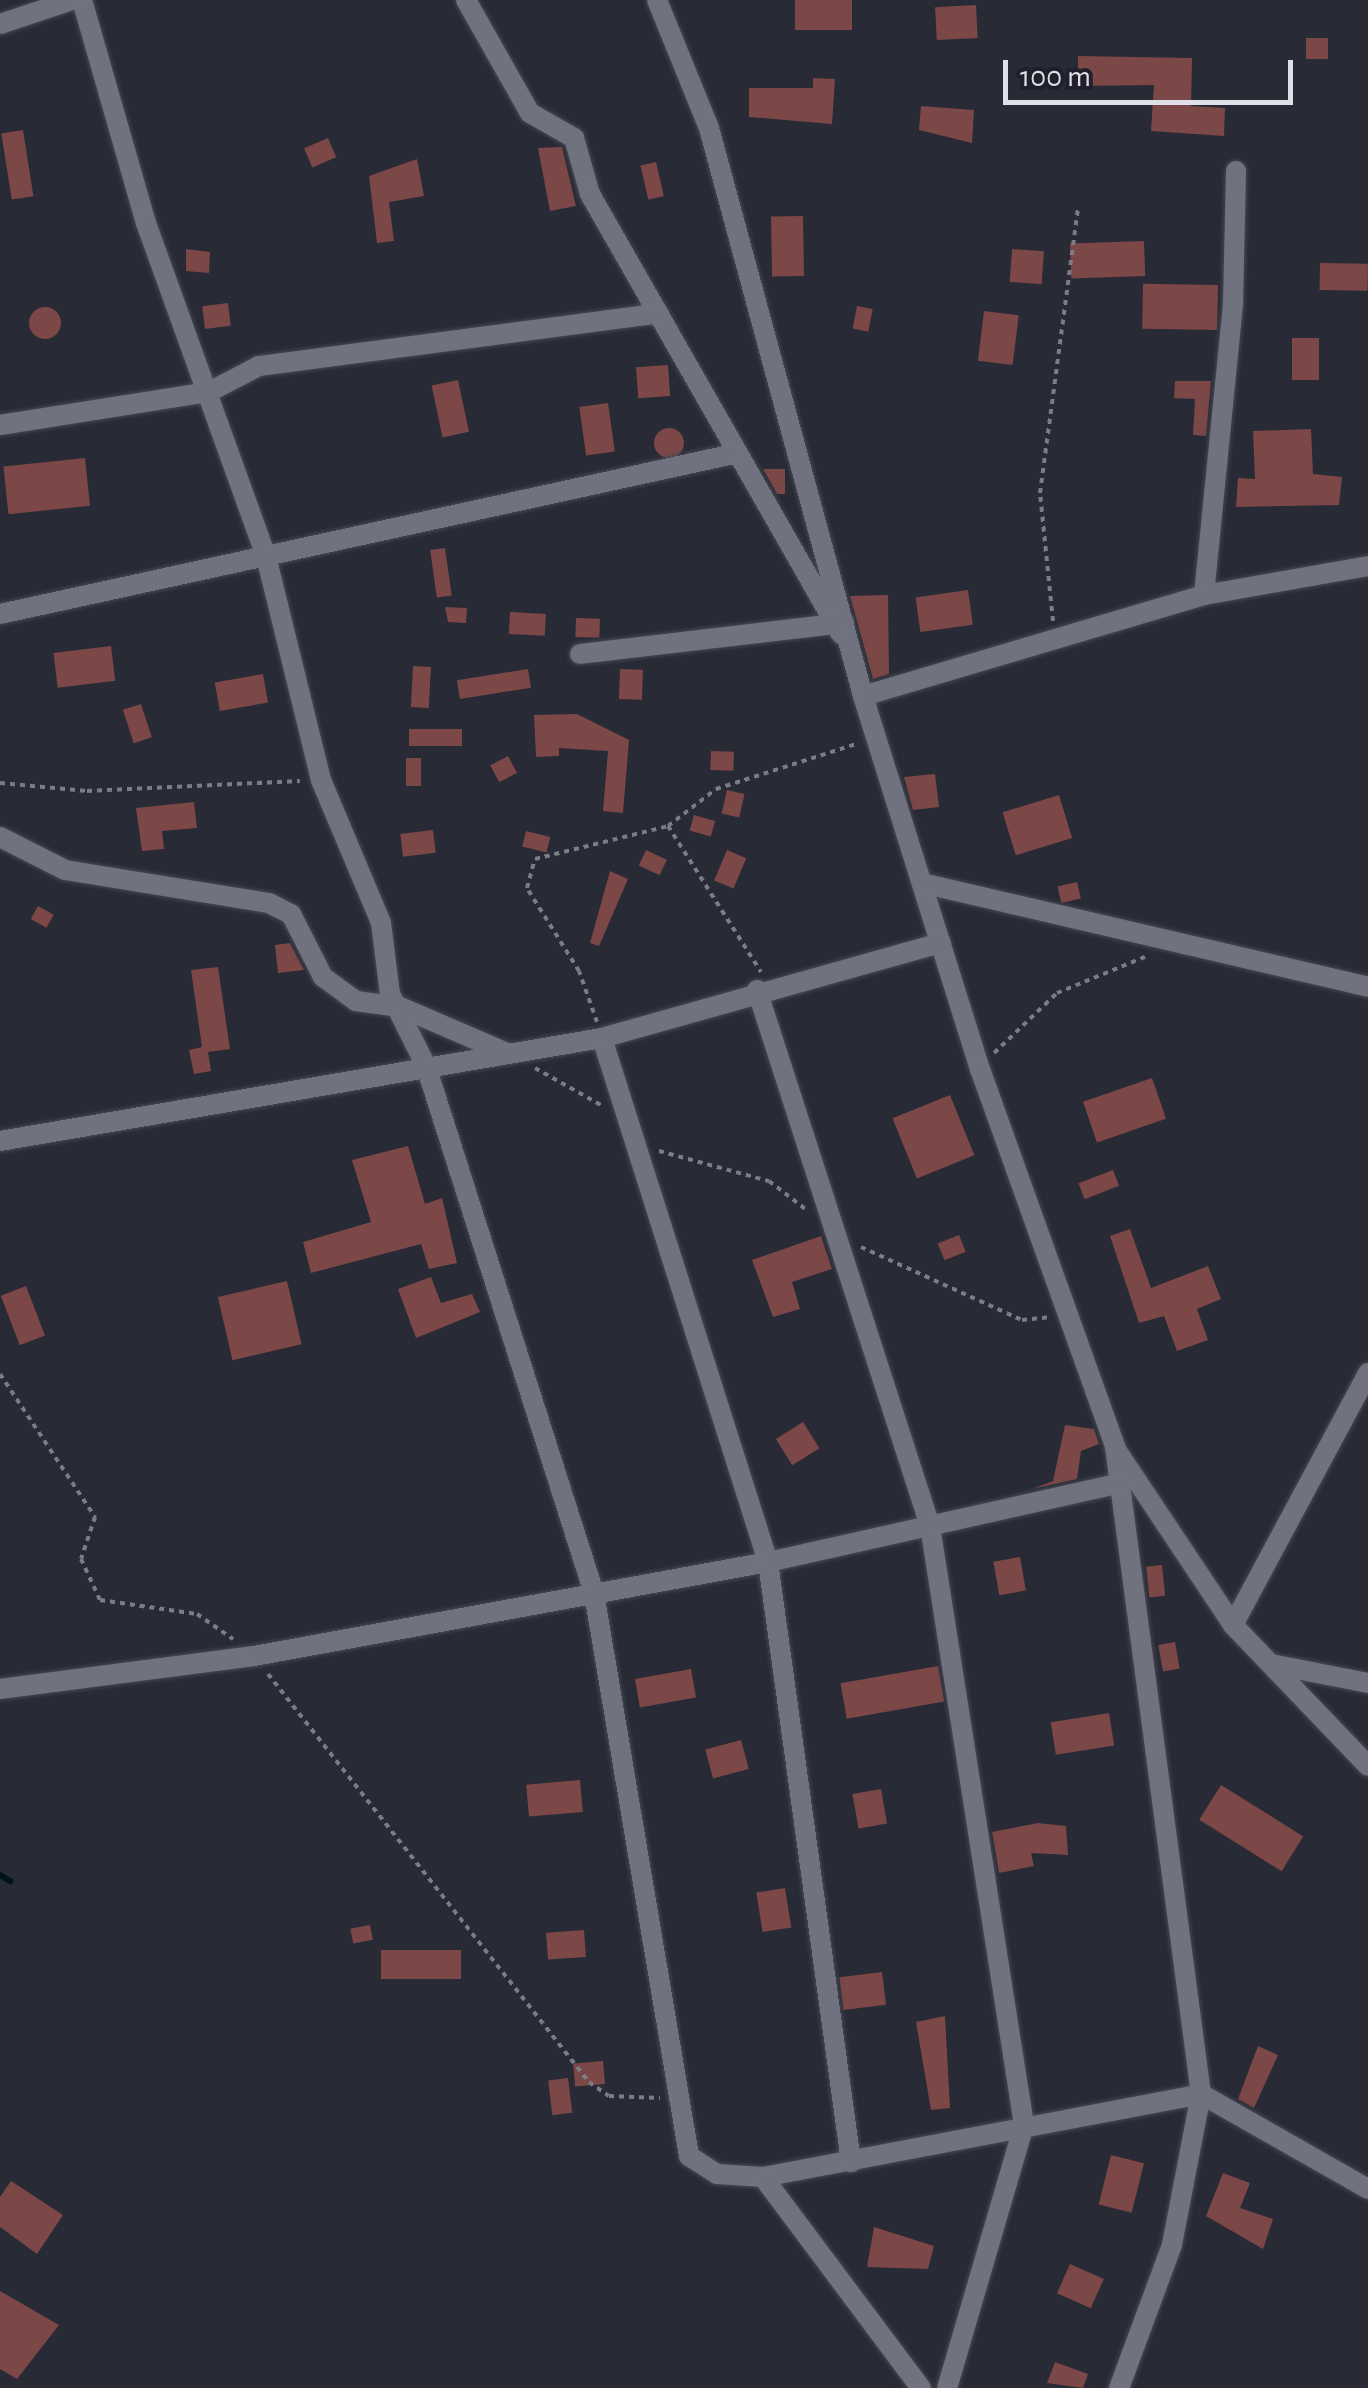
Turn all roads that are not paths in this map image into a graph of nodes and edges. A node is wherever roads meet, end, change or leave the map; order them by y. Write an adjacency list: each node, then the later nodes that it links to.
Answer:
1 (72, 0): 5 (street)
2 (82, 0): 8 (street)
3 (466, 0): 7 (street)
4 (657, 0): 15 (street)
5 (0, 24)
6 (1236, 171): 13 (street)
7 (659, 312): 8 (street); 10 (street)
8 (210, 392): 9 (street); 11 (street)
9 (0, 425)
10 (734, 454): 11 (street); 15 (street)
11 (266, 556): 14 (street); 23 (street)
12 (1368, 566): 13 (street)
13 (1204, 595): 17 (street)
14 (0, 614)
15 (841, 624): 16 (street); 17 (street)
16 (580, 654)
17 (863, 696): 19 (street)
18 (0, 837): 23 (street)
19 (922, 882): 20 (street); 22 (street)
20 (941, 943): 21 (street); 29 (street)
21 (763, 987): 24 (street); 31 (street)
22 (1368, 988)
23 (400, 1007): 25 (street); 26 (street)
24 (602, 1038): 25 (street); 32 (street)
25 (509, 1054): 26 (street)
26 (426, 1066): 27 (street); 33 (street)
27 (0, 1141)
28 (1368, 1373): 34 (street)
29 (1115, 1448): 30 (street); 34 (street)
30 (1120, 1483): 31 (street); 39 (street)
31 (930, 1526): 32 (street); 40 (street)
32 (768, 1562): 33 (street); 41 (street)
33 (594, 1593): 37 (street); 42 (street)
34 (1233, 1625): 35 (street)
35 (1271, 1664): 36 (street); 38 (street)
36 (1368, 1683)
37 (0, 1689)
38 (1368, 1766)
39 (1201, 2094): 40 (street); 43 (street); 46 (street)
40 (1024, 2126): 41 (street); 45 (street)
41 (851, 2162): 42 (street)
42 (763, 2177): 44 (street)
43 (1368, 2190)
44 (921, 2388)
45 (947, 2388)
46 (1118, 2388)

